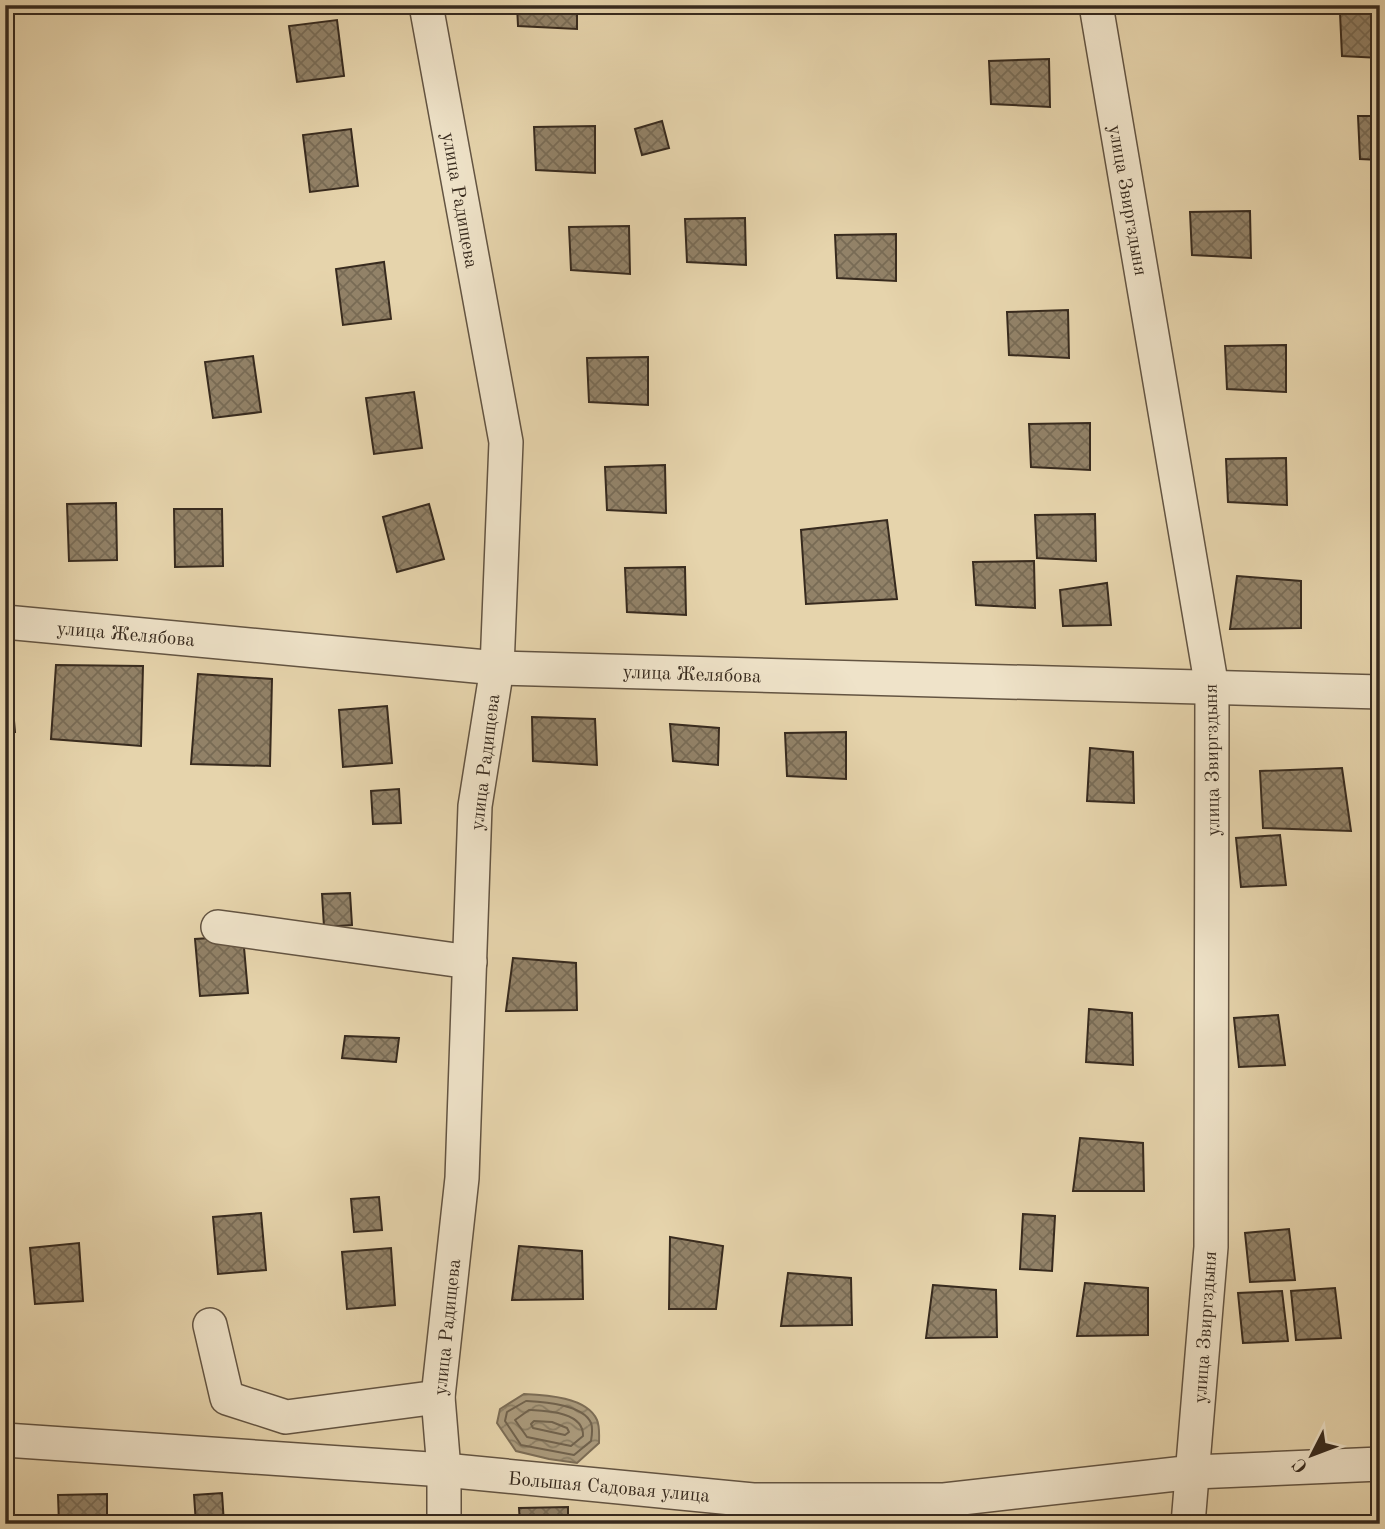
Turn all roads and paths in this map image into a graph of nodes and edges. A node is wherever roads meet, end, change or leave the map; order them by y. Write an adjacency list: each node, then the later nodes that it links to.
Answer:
1 (426, 5): 4 (street, улица Радищева)
2 (1096, 5): 5 (street, улица Звиргздыня)
3 (5, 622): 4 (street, улица Желябова)
4 (497, 668): 5 (street, улица Желябова); 8 (street, улица Радищева)
5 (1212, 688): 6 (street, улица Желябова); 14 (street, улица Звиргздыня)
6 (1380, 692)
7 (218, 927): 8 (street)
8 (470, 962): 10 (street, улица Радищева)
9 (210, 1325): 10 (street)
10 (438, 1397): 13 (street, улица Радищева)
11 (5, 1440): 13 (street, Большая Садовая улица)
12 (1380, 1464): 14 (street, Большая Садовая улица)
13 (444, 1470): 14 (street, Большая Садовая улица); 15 (street, улица Радищева)
14 (1194, 1472): 16 (street, улица Звиргздыня)
15 (444, 1524)
16 (1188, 1524)

